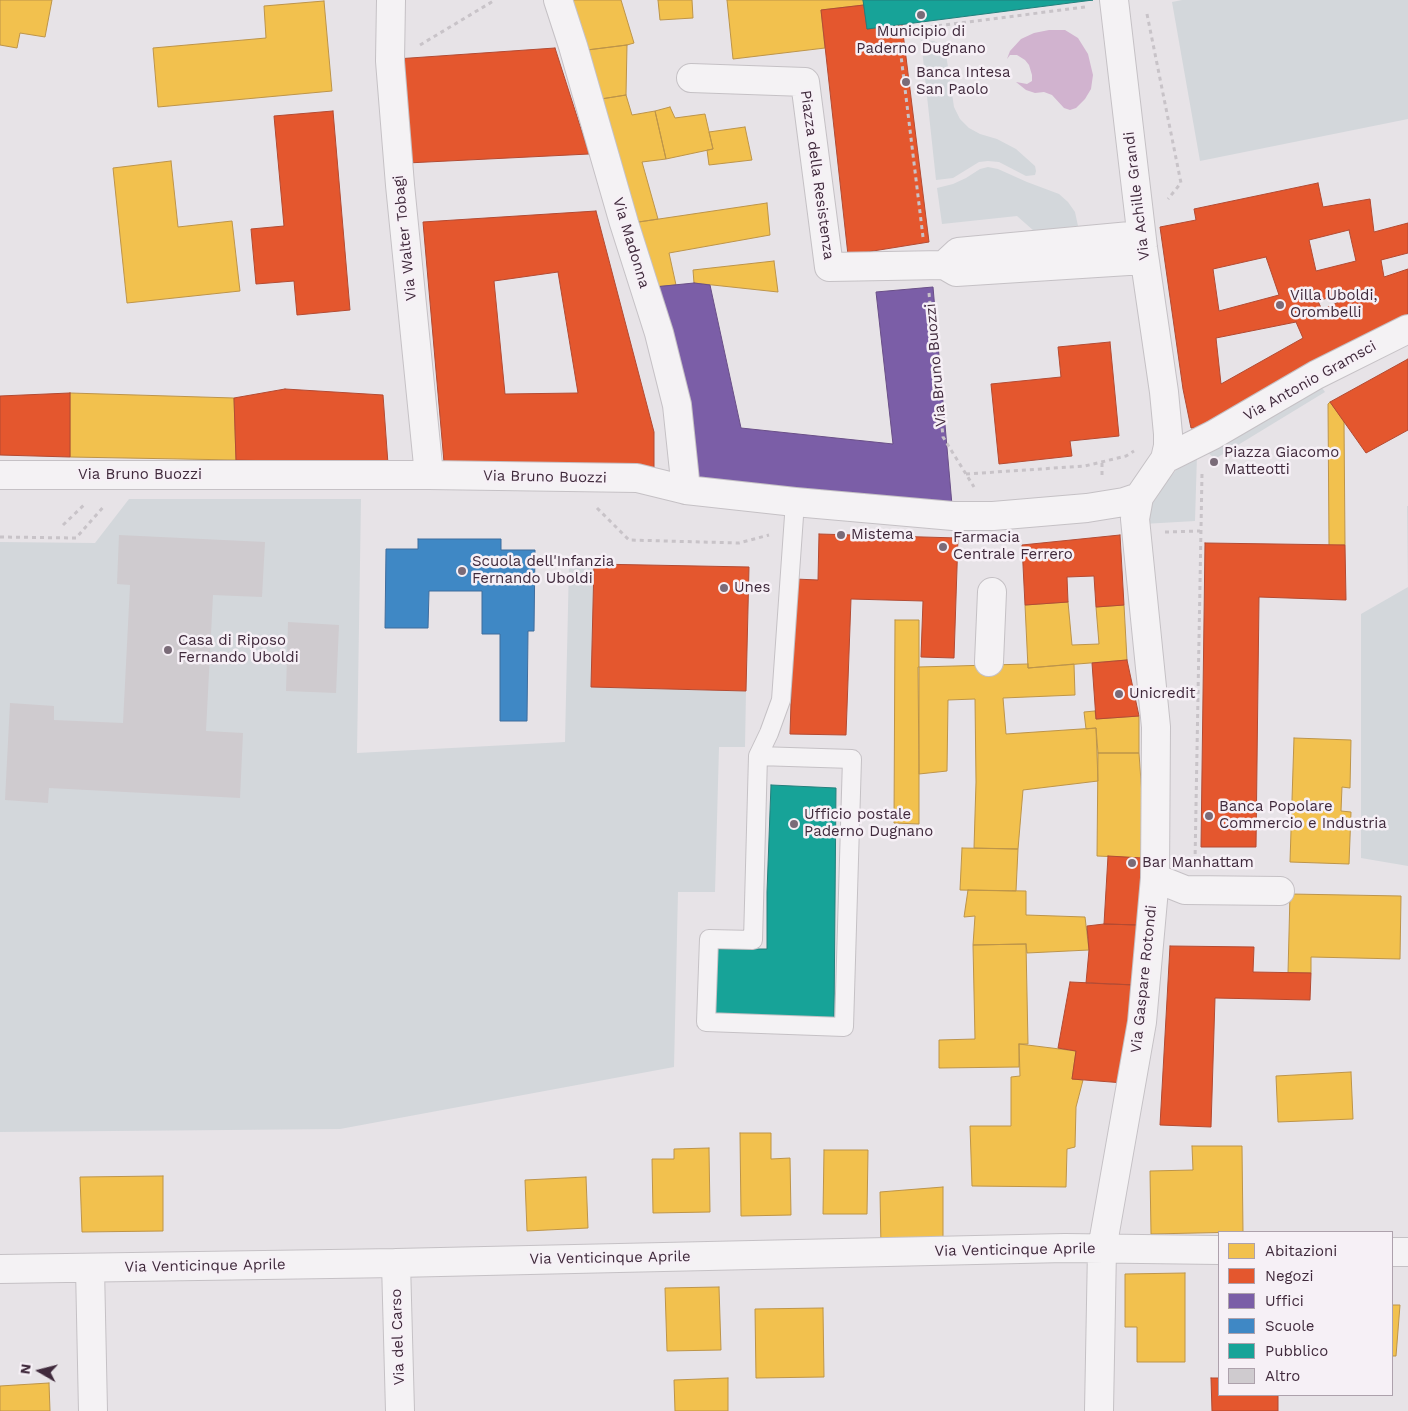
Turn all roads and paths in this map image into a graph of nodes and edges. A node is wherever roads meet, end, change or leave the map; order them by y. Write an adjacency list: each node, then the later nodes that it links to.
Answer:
1 (391, 0): 5 (street, Via Walter Tobagi)
2 (495, 0): 5 (path)
3 (558, 0): 18 (street, Via Madonna)
4 (1115, 2): 7 (path); 8 (street, Via Achille Grandi)
5 (390, 61): 17 (street, Via Walter Tobagi)
6 (691, 78): 8 (street, Piazza della Resistenza)
7 (924, 242)
8 (1143, 247): 13 (street, Via Achille Grandi)
9 (929, 287): 11 (path, Via Bruno Buozzi)
10 (1408, 329): 13 (street, Via Antonio Gramsci)
11 (946, 443)
12 (1138, 448): 15 (path)
13 (1165, 459): 19 (street)
14 (1202, 471): 23 (path)
15 (966, 474)
16 (0, 475): 17 (street, Via Bruno Buozzi)
17 (429, 475): 18 (street, Via Bruno Buozzi)
18 (686, 490): 22 (street, Via Bruno Buozzi)
19 (1139, 497): 22 (street, Via Bruno Buozzi); 30 (street, Via Gaspare Rotondi)
20 (591, 501): 22 (path)
21 (106, 503): 25 (path)
22 (794, 515): 28 (lane)
23 (1200, 531): 24 (path); 29 (path)
24 (1162, 532)
25 (0, 537)
26 (992, 592): 27 (street)
27 (989, 662)
28 (758, 756): 28 (lane)
29 (1197, 856)
30 (1155, 878): 31 (street); 32 (street, Via Gaspare Rotondi)
31 (1280, 891)
32 (1102, 1249): 33 (street, Via Venticinque Aprile); 36 (street, Via Venticinque Aprile); 41 (street, Via Gaspare Rotondi)
33 (1218, 1250)
34 (1393, 1252): 35 (street)
35 (1408, 1252)
36 (396, 1264): 37 (street, Via Venticinque Aprile); 40 (street, Via del Carso)
37 (90, 1268): 38 (street, Via Venticinque Aprile); 39 (street)
38 (0, 1269)
39 (93, 1411)
40 (400, 1411)
41 (1099, 1411)

